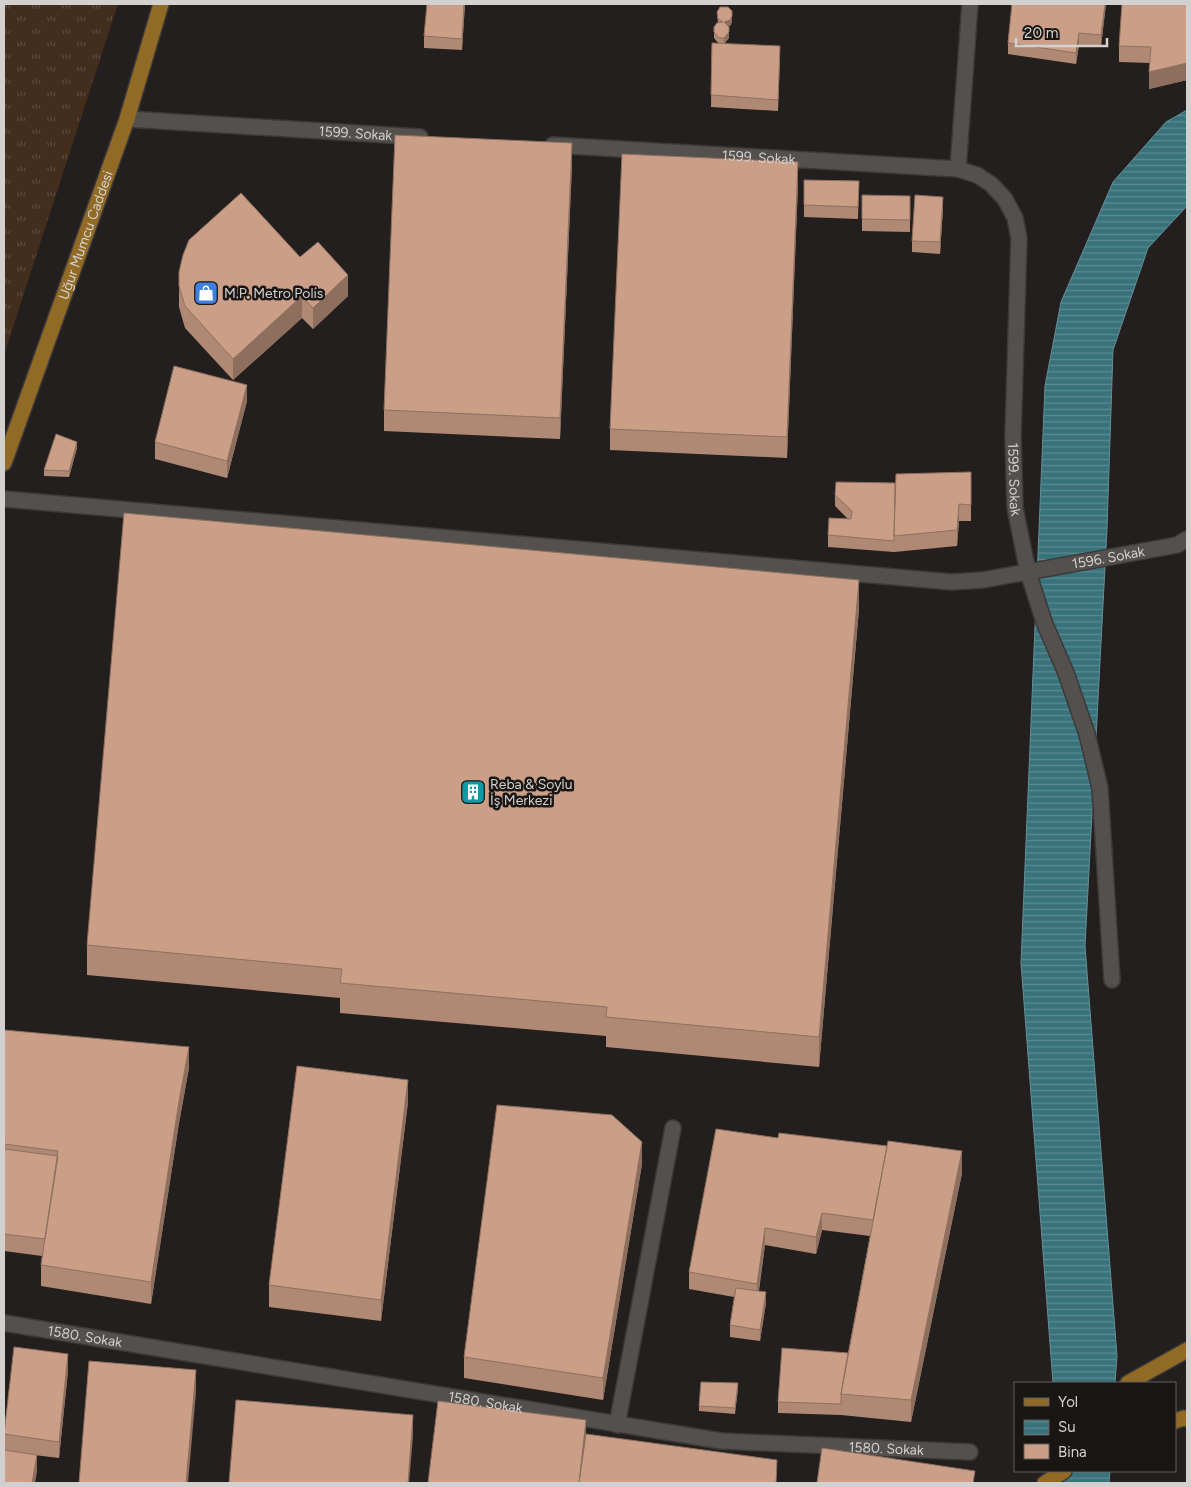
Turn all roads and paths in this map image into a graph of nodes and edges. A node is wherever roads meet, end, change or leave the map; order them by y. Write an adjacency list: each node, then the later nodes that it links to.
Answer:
1 (161, 4): 3 (main road, Uğur Mumcu Caddesi)
2 (970, 4): 6 (street)
3 (127, 119): 4 (street, 1599. Sokak); 7 (main road, Uğur Mumcu Caddesi)
4 (434, 138)
5 (543, 144): 6 (street, 1599. Sokak)
6 (958, 168): 10 (street, 1599. Sokak)
7 (4, 463)
8 (4, 499): 10 (street, 1596. Sokak)
9 (1187, 539): 10 (street, 1596. Sokak)
10 (1028, 572): 11 (street, 1599. Sokak)
11 (1112, 980)
12 (673, 1128): 16 (street)
13 (4, 1323): 16 (street, 1580. Sokak)
14 (1187, 1350): 15 (main road)
15 (1130, 1382)
16 (618, 1425): 17 (street, 1580. Sokak)
17 (970, 1452)
18 (1062, 1472): 19 (main road)
19 (1045, 1483)

